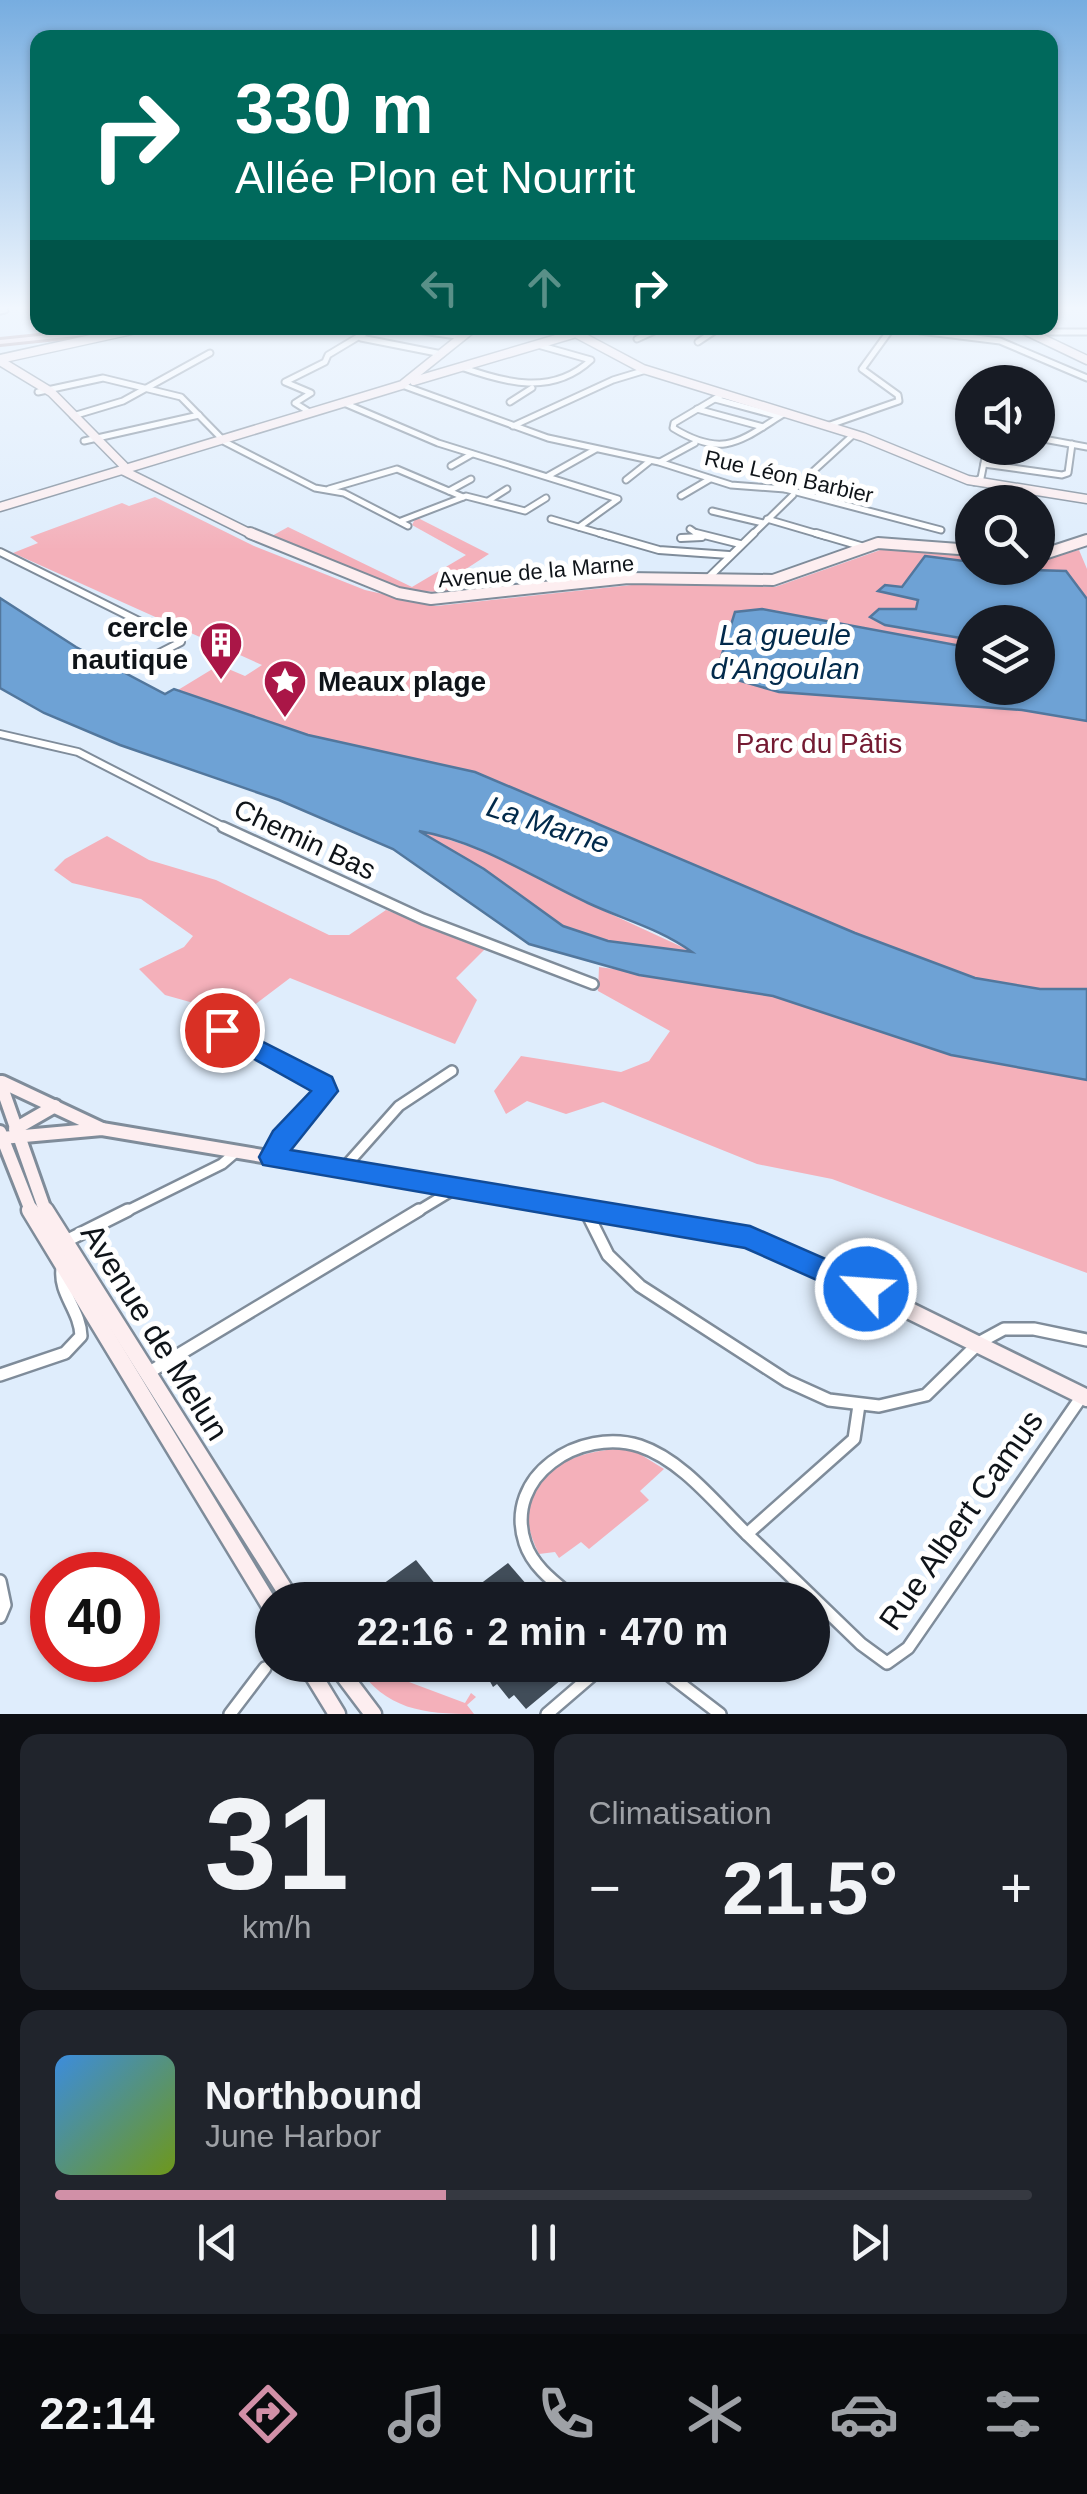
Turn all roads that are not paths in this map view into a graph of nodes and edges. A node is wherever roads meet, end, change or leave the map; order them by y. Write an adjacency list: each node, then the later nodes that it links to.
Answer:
1 (46, 390): 11 (street)
2 (139, 390): 19 (street)
3 (154, 390): 18 (street)
4 (304, 390): 16 (street)
5 (386, 390): 14 (street)
6 (420, 390): 20 (street, Rue Léon Barbier)
7 (527, 390): 13 (street)
8 (599, 390): 20 (street)
9 (702, 390): 12 (street)
10 (891, 390): 21 (street)
11 (42, 391): 19 (street)
12 (719, 396): 15 (street); 17 (street)
13 (510, 402)
14 (344, 403): 16 (street); 32 (street)
15 (697, 409): 22 (street); 27 (street)
16 (311, 413): 25 (street)
17 (782, 414): 21 (street); 22 (street)
18 (198, 415): 24 (street); 25 (street)
19 (73, 416): 24 (street)
20 (513, 426): 30 (street, Rue Léon Barbier)
21 (827, 426): 23 (street)
22 (762, 427): 27 (street)
23 (854, 434): 45 (street); 49 (street)
24 (89, 440): 39 (street)
25 (223, 440): 39 (street); 50 (street)
26 (1055, 441): 28 (street)
27 (695, 443): 31 (street)
28 (1072, 444): 29 (street); 40 (street)
29 (1087, 446)
30 (596, 449): 33 (street, Rue Léon Barbier); 41 (street)
31 (681, 451): 34 (street); 38 (street)
32 (472, 454): 37 (street); 41 (street)
33 (651, 460): 34 (street, Rue Léon Barbier); 44 (street)
34 (659, 462): 38 (street, Rue Léon Barbier)
35 (984, 465): 45 (street)
36 (989, 465): 40 (street)
37 (451, 466)
38 (683, 469): 42 (street, Rue Léon Barbier)
39 (122, 470): 59 (street); 77 (street, Avenue de la Marne)
40 (1026, 472): 47 (street)
41 (548, 476): 65 (street)
42 (710, 478): 49 (street, Rue Léon Barbier); 54 (street)
43 (471, 479): 51 (street)
44 (626, 480)
45 (974, 482): 46 (street)
46 (990, 485)
47 (1024, 485)
48 (507, 489): 58 (street)
49 (785, 489): 52 (street, Rue Léon Barbier)
50 (324, 491): 51 (street); 63 (street)
51 (450, 491): 55 (street)
52 (793, 494): 62 (street); 67 (street, Rue Léon Barbier)
53 (1055, 495): 57 (street)
54 (681, 496)
55 (463, 497): 58 (street); 63 (street)
56 (546, 498): 58 (street)
57 (1087, 499)
58 (488, 501)
59 (0, 508)
60 (712, 511): 62 (street)
61 (551, 519): 65 (street)
62 (765, 521): 71 (street); 72 (street)
63 (400, 522): 64 (street)
64 (408, 526)
65 (579, 527): 76 (street)
66 (690, 529): 68 (street)
67 (941, 530)
68 (702, 537): 69 (street); 71 (street)
69 (681, 538)
70 (1087, 540): 74 (street)
71 (741, 544): 76 (street)
72 (864, 547): 73 (street, Avenue de la Marne); 77 (street, Avenue de la Marne)
73 (955, 549)
74 (1055, 550)
75 (0, 552): 78 (street)
76 (729, 555): 77 (street)
77 (707, 579)
78 (136, 665)
79 (0, 734): 80 (street, Chemin Bas)
80 (593, 984)
81 (222, 1030): 90 (street)
82 (452, 1071): 91 (street)
83 (0, 1082): 84 (street); 86 (street, Avenue de Melun)
84 (55, 1106): 85 (street); 86 (street); 87 (street)
85 (102, 1129): 87 (street); 89 (street)
86 (22, 1131): 87 (street); 88 (street); 94 (street, Avenue de Melun)
87 (52, 1133)
88 (1, 1136): 95 (street)
89 (236, 1152): 90 (street); 94 (street)
90 (273, 1157): 91 (street)
91 (343, 1169): 92 (street)
92 (457, 1187): 93 (street); 98 (street)
93 (586, 1209): 97 (street); 101 (street)
94 (63, 1242): 98 (street, Avenue de Melun)
95 (62, 1269): 99 (street); 104 (street)
96 (1087, 1340): 97 (street)
97 (976, 1344): 100 (street); 101 (street)
98 (145, 1375): 105 (street, Avenue de Melun)
99 (0, 1376)
100 (1084, 1397): 102 (street, Rue Albert Camus)
101 (859, 1405): 102 (street)
102 (747, 1534): 106 (street)
103 (0, 1581): 107 (street)
104 (255, 1582)
105 (279, 1582)
106 (557, 1582)
107 (0, 1617)
108 (255, 1681): 113 (street)
109 (317, 1682): 114 (street)
110 (349, 1682): 115 (street)
111 (584, 1682): 116 (street)
112 (678, 1682): 117 (street)
113 (230, 1714)
114 (337, 1714)
115 (373, 1714)
116 (547, 1714)
117 (720, 1714)

